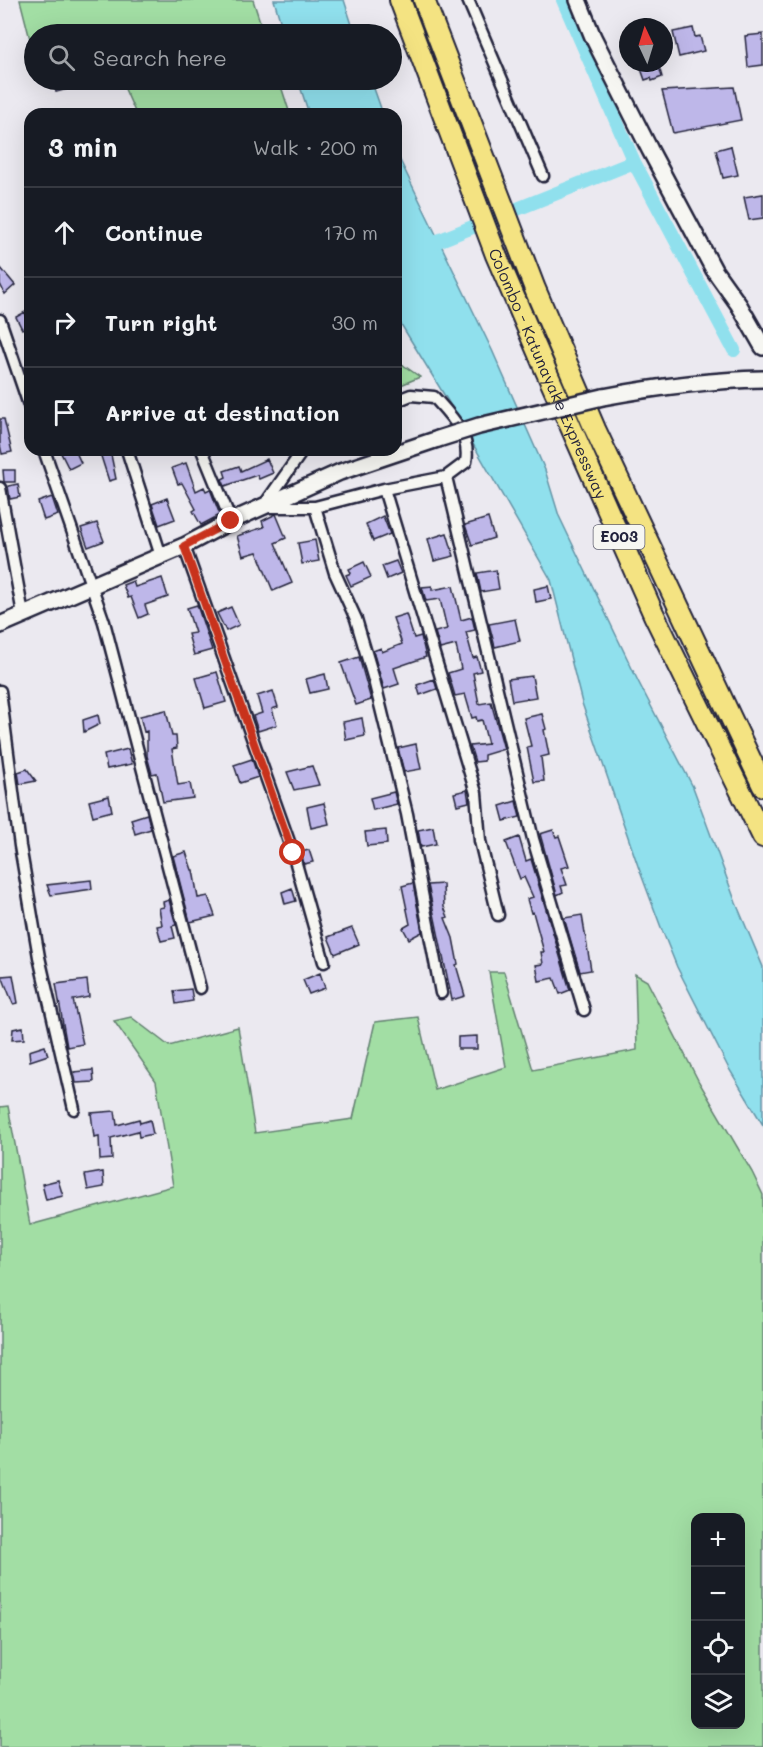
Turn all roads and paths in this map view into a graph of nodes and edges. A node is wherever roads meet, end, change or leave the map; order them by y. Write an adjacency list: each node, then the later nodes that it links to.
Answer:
1 (400, 0): 30 (highway, Colombo - Katunayake Expressway / E003)
2 (424, 0): 29 (highway, Colombo - Katunayake Expressway / E003)
3 (468, 0): 5 (street)
4 (578, 0): 7 (street)
5 (543, 176)
6 (0, 320): 9 (street)
7 (763, 347)
8 (763, 379): 11 (street, bridge)
9 (24, 390)
10 (402, 399): 17 (street)
11 (402, 451)
12 (46, 456): 25 (street)
13 (129, 456): 24 (street)
14 (204, 456): 22 (street)
15 (299, 456): 20 (street)
16 (388, 456): 20 (street, bridge)
17 (446, 477): 19 (street); 35 (street)
18 (0, 488): 26 (street)
19 (384, 489): 21 (street); 31 (street)
20 (263, 507): 21 (street); 22 (street)
21 (315, 507): 34 (street)
22 (231, 521): 23 (street)
23 (184, 546): 24 (street); 32 (street)
24 (161, 556): 25 (street)
25 (91, 587): 26 (street); 33 (street)
26 (23, 614): 27 (street)
27 (0, 625)
28 (0, 691): 36 (street)
29 (763, 786)
30 (763, 837)
31 (498, 915)
32 (324, 962)
33 (200, 988)
34 (441, 993)
35 (584, 1010)
36 (74, 1109)

